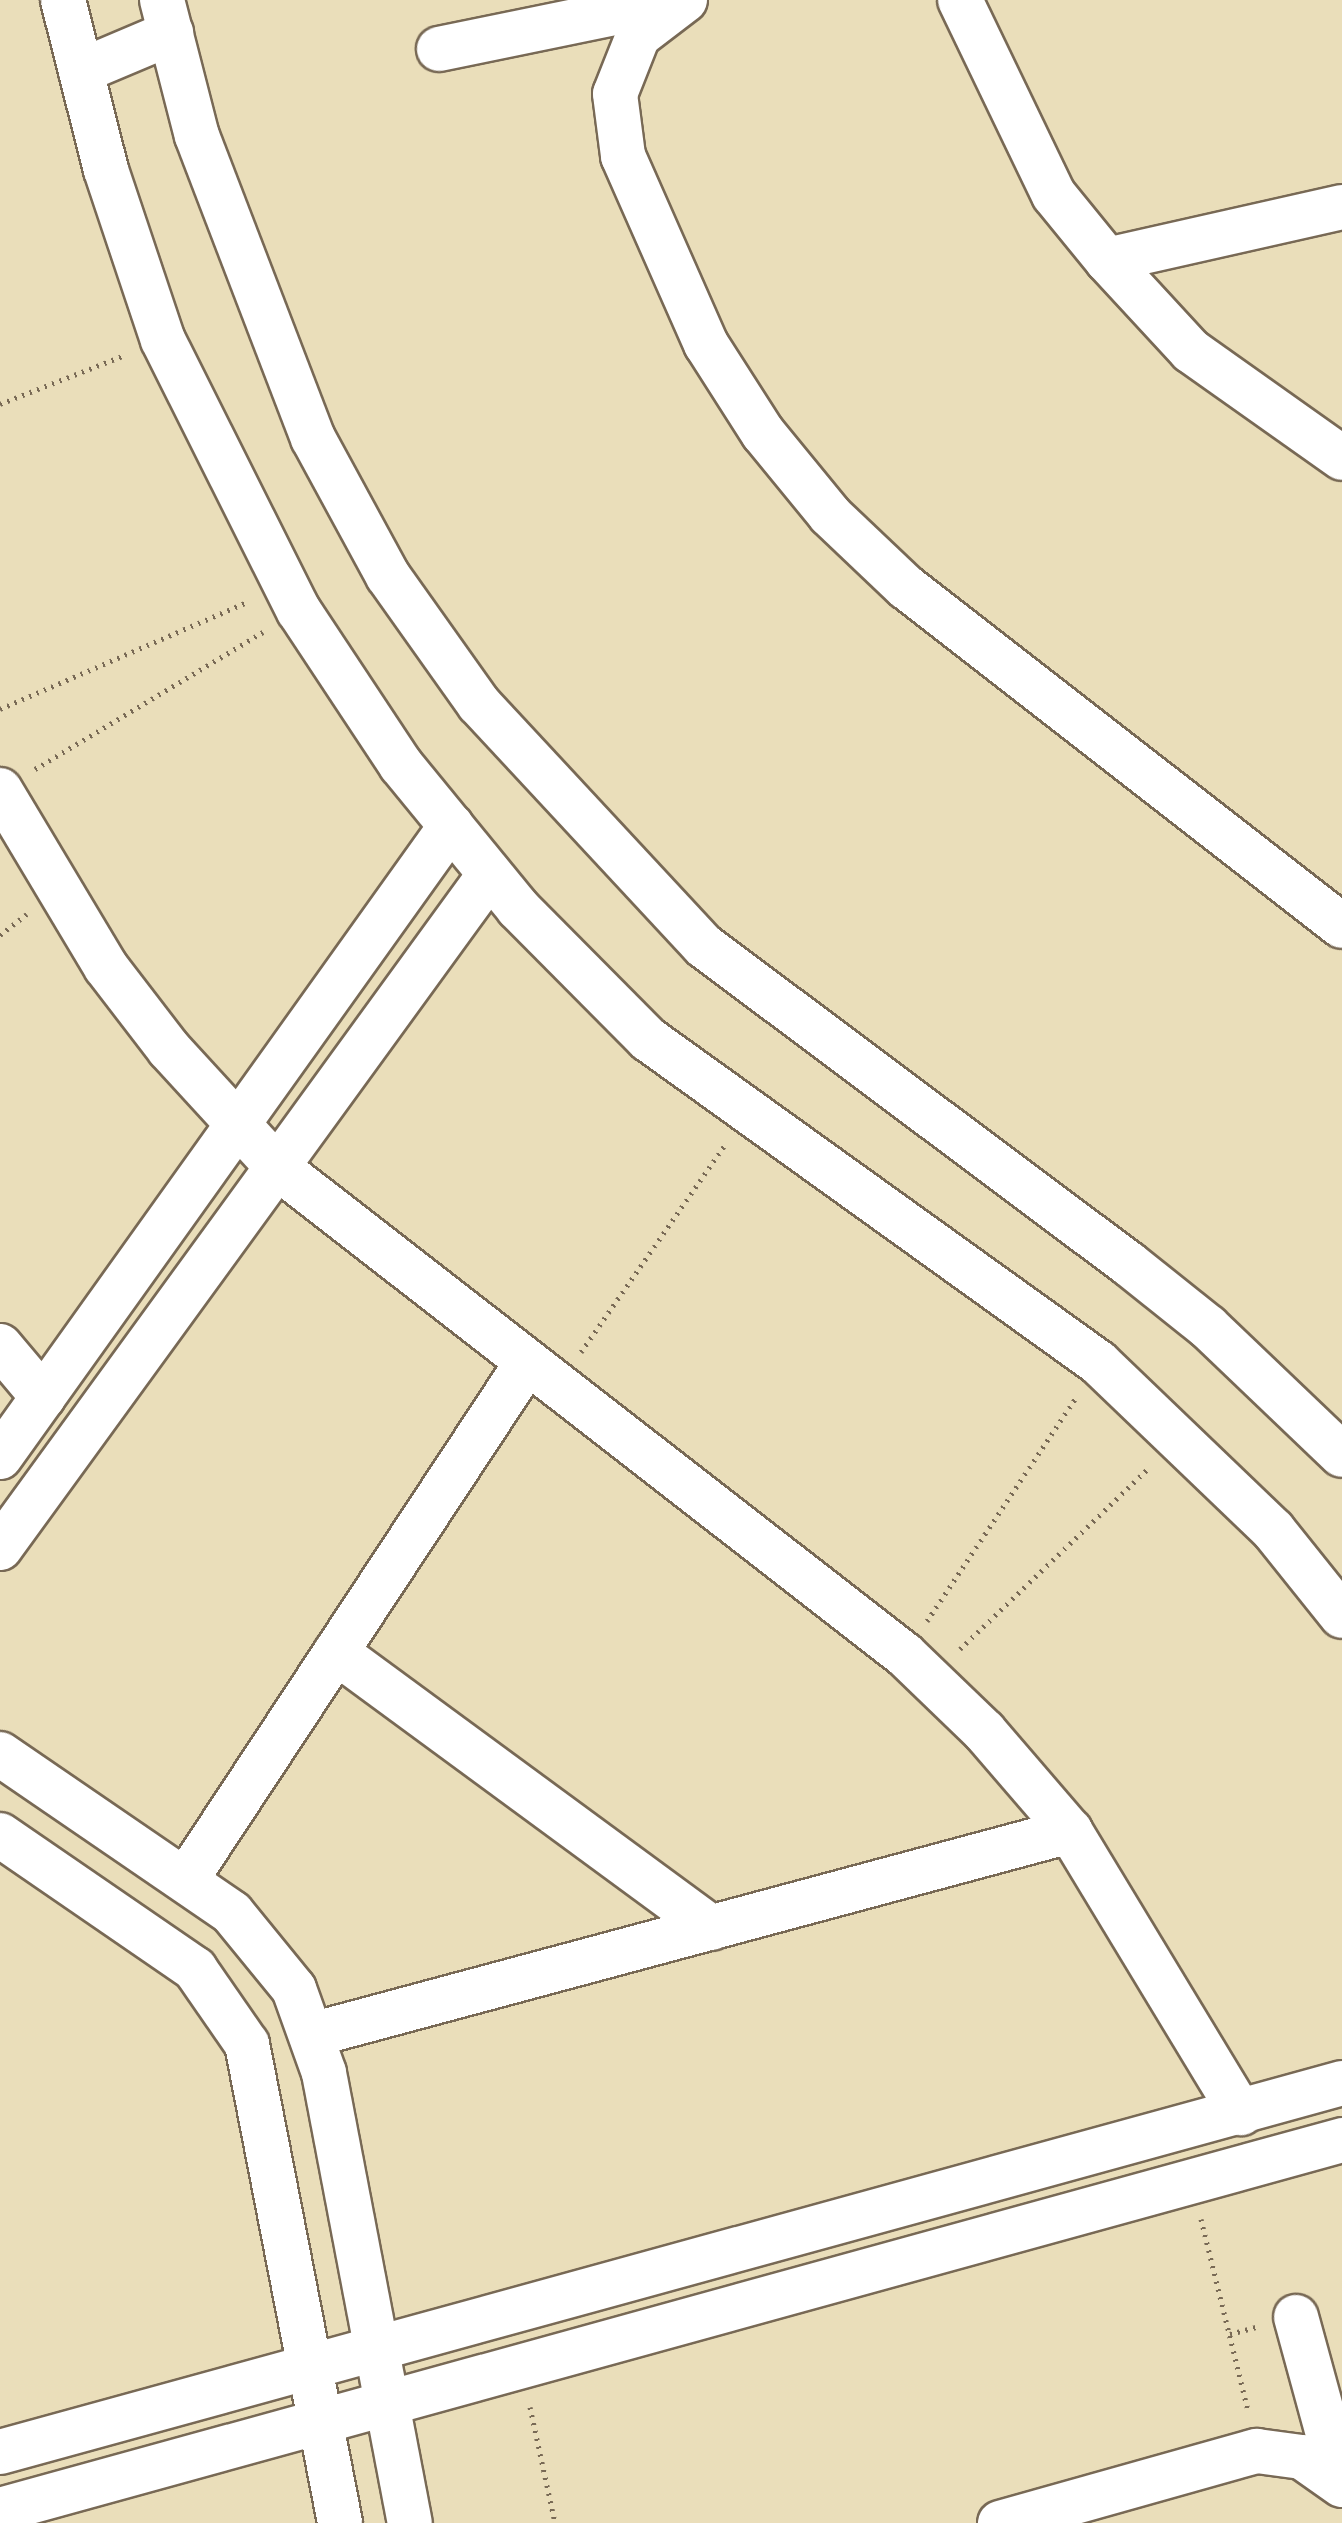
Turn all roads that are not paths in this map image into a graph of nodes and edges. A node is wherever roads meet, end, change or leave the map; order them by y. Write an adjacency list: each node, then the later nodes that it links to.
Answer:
1 (63, 0): 7 (street)
2 (677, 0): 6 (street)
3 (685, 0): 14 (street)
4 (960, 0): 9 (street)
5 (166, 16): 7 (street); 20 (street)
6 (439, 49)
7 (81, 71): 12 (street)
8 (1342, 207): 9 (street)
9 (1107, 260): 10 (street)
10 (1342, 458)
11 (0, 790): 15 (street)
12 (451, 826): 13 (street); 15 (street)
13 (490, 874): 16 (street); 23 (street)
14 (1342, 926)
15 (236, 1126): 16 (street); 19 (street)
16 (277, 1167): 18 (street); 22 (street)
17 (0, 1346): 19 (street)
18 (541, 1375): 24 (street); 26 (street)
19 (43, 1397): 21 (street)
20 (1342, 1455)
21 (0, 1457)
22 (0, 1548)
23 (1342, 1616)
24 (336, 1652): 28 (street); 29 (street)
25 (0, 1754): 28 (street)
26 (1070, 1831): 29 (street); 32 (street)
27 (0, 1835): 36 (street)
28 (187, 1878): 30 (street)
29 (712, 1928): 30 (street)
30 (315, 2034): 35 (street)
31 (1342, 2083): 32 (street)
32 (1241, 2113): 35 (street)
33 (1342, 2140): 37 (street)
34 (1296, 2317): 40 (street)
35 (374, 2347): 36 (street); 37 (street)
36 (311, 2365): 38 (street); 39 (street)
37 (385, 2403): 38 (street); 43 (street)
38 (320, 2420): 41 (street); 42 (street)
39 (0, 2452)
40 (1341, 2484): 44 (street)
41 (0, 2510)
42 (340, 2523)
43 (410, 2523)
44 (1000, 2523)

